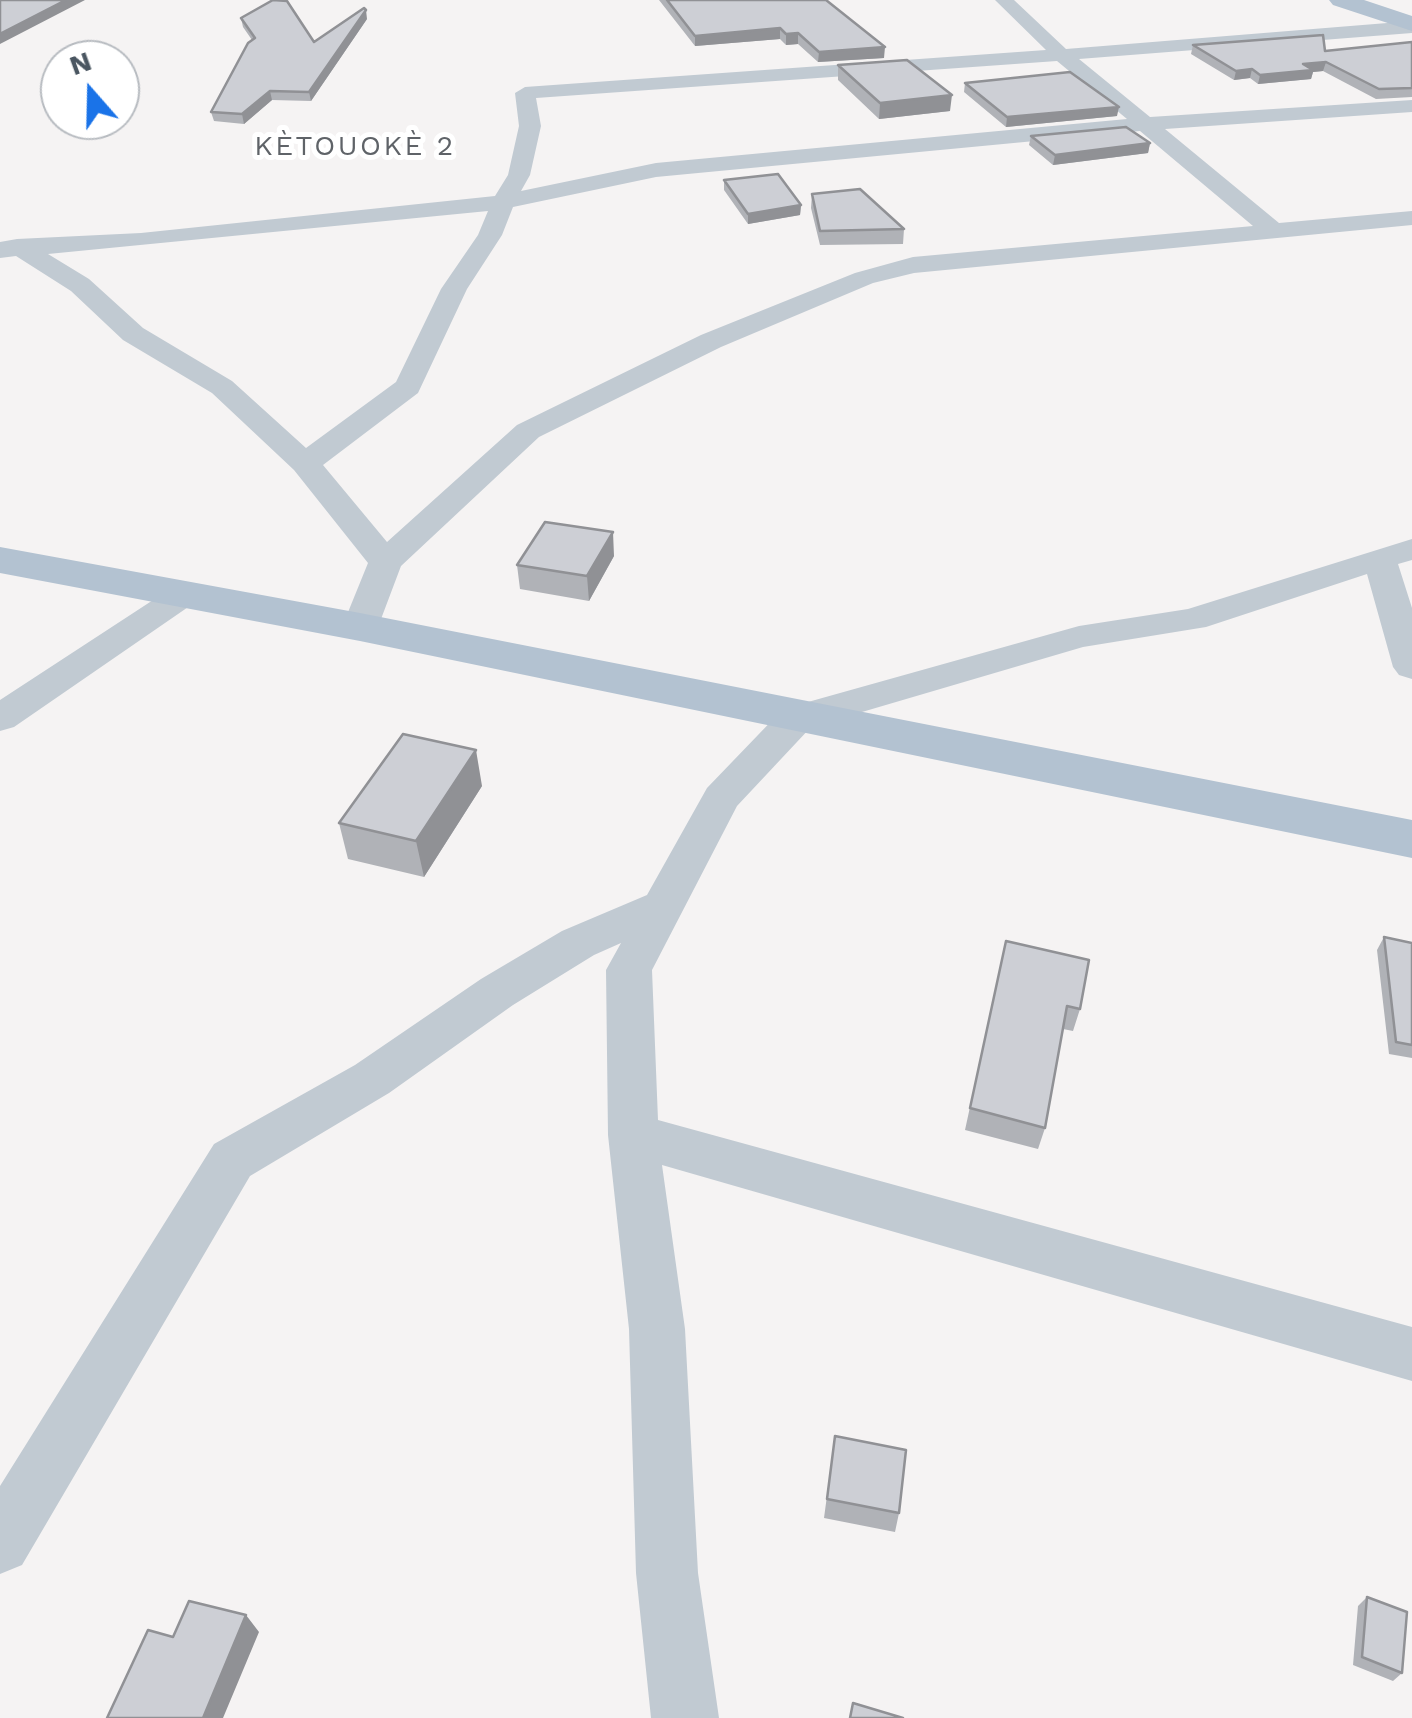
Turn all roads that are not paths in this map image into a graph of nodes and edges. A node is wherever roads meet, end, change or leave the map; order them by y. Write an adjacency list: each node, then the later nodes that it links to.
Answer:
1 (1004, 0): 4 (street)
2 (1341, 0): 3 (main road)
3 (1412, 26): 4 (street)
4 (1061, 54): 6 (street); 7 (street)
5 (1412, 106): 6 (street)
6 (1146, 124): 7 (street); 9 (street)
7 (503, 202): 10 (street); 11 (street)
8 (1412, 218): 9 (street)
9 (1275, 232): 14 (street)
10 (6, 242): 11 (street)
11 (305, 463): 14 (street)
12 (1396, 554): 17 (street); 19 (street)
13 (0, 560): 15 (main road)
14 (385, 562): 16 (street)
15 (182, 596): 16 (main road); 18 (street)
16 (360, 627): 19 (main road)
17 (1412, 667)
18 (0, 718)
19 (796, 718): 20 (main road); 21 (street)
20 (1412, 839)
21 (662, 907): 22 (street); 24 (street)
22 (634, 1135): 23 (street); 25 (street)
23 (1412, 1354)
24 (0, 1544)
25 (685, 1718)

